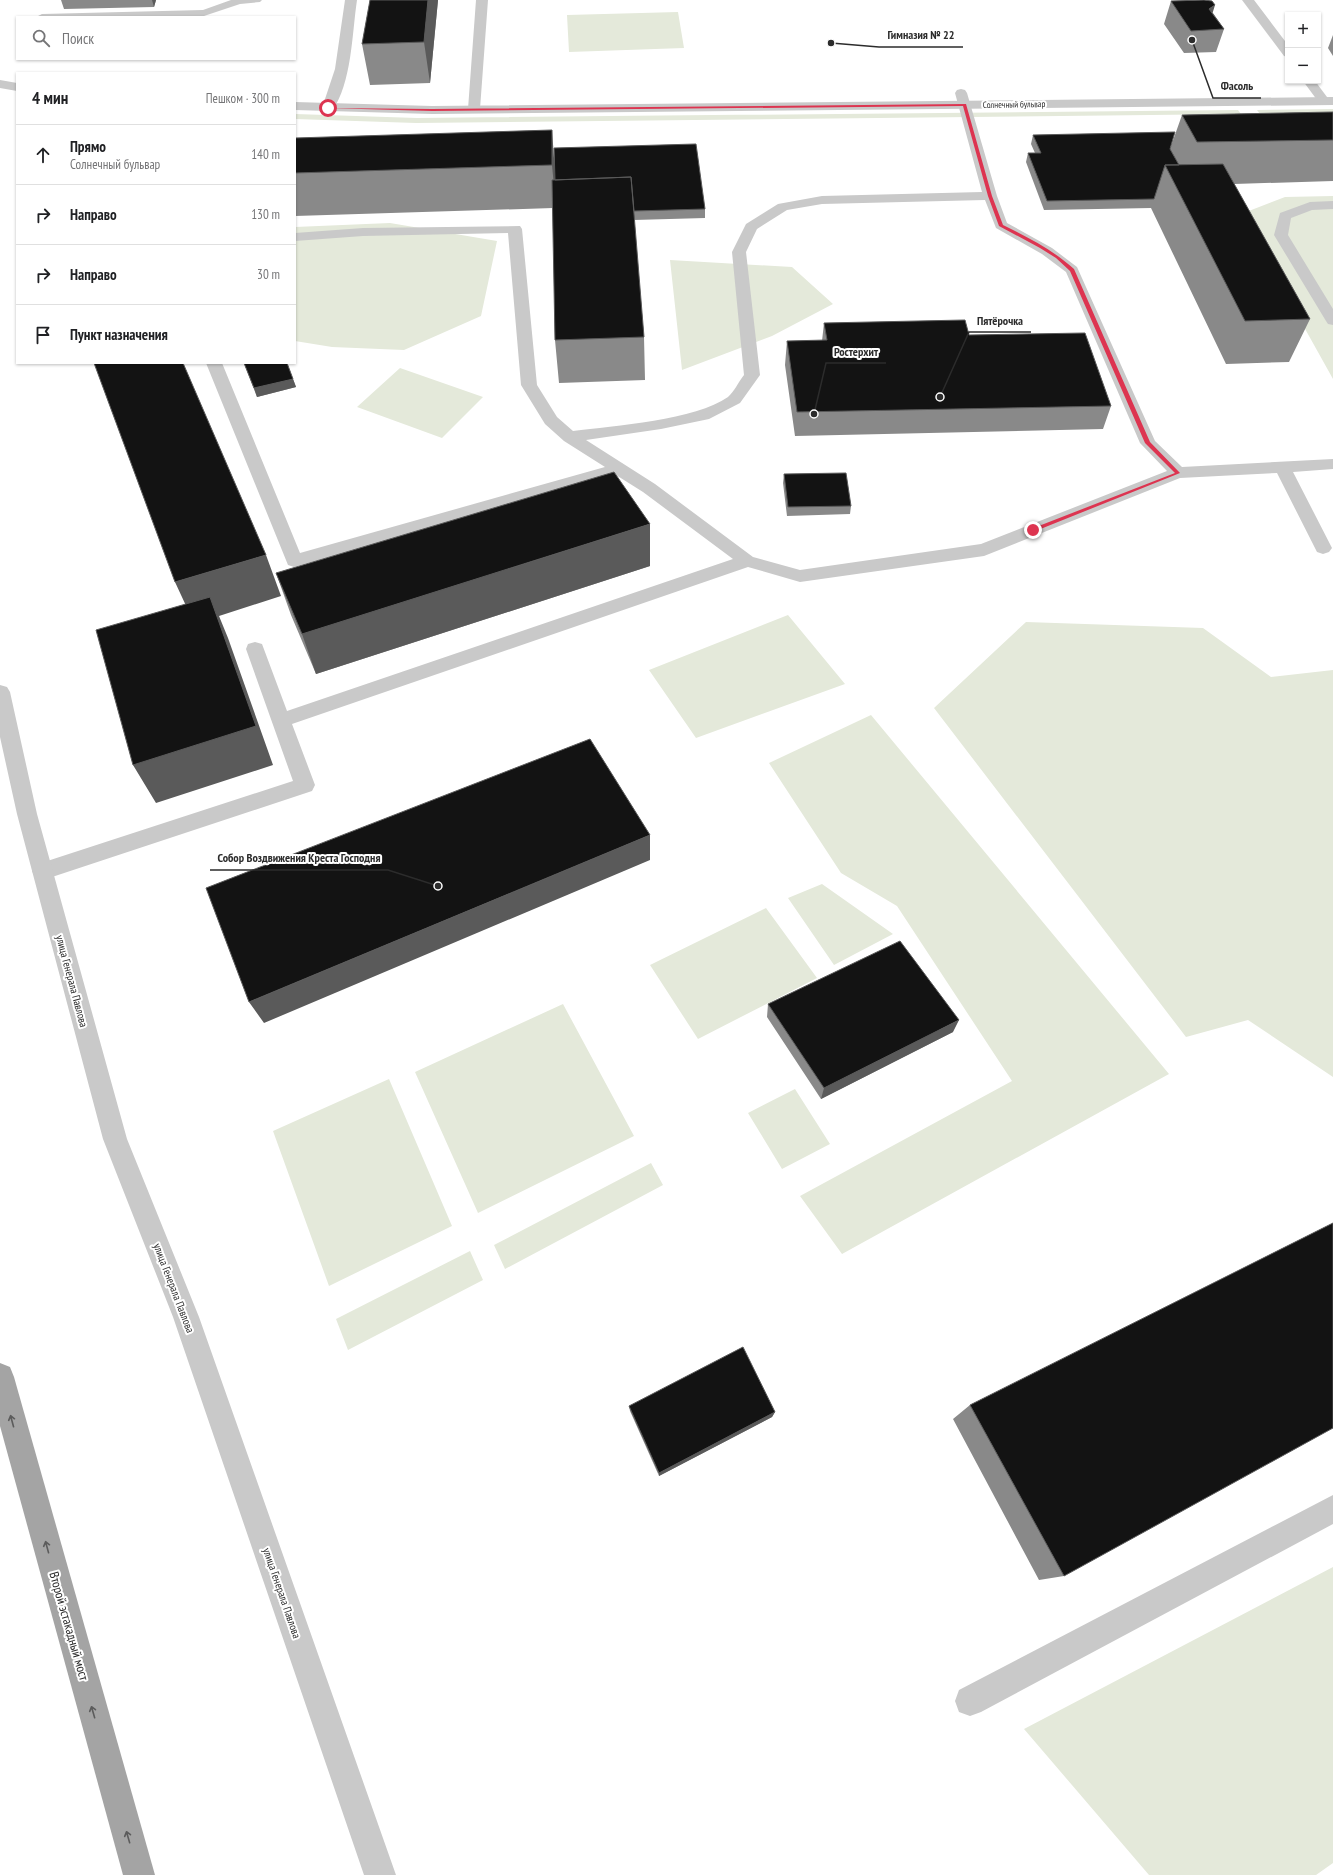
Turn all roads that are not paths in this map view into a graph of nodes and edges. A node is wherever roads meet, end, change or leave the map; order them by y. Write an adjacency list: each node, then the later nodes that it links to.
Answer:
1 (256, 0): 5 (street)
2 (351, 0): 13 (street)
3 (482, 0): 14 (street)
4 (1248, 0): 6 (street)
5 (82, 16)
6 (1285, 49)
7 (0, 84): 9 (street)
8 (1312, 84): 11 (street, Солнечный бульвар)
9 (16, 87)
10 (963, 99): 11 (street, Солнечный бульвар); 14 (street, Солнечный бульвар); 15 (street)
11 (1329, 101)
12 (296, 106): 13 (street, Солнечный бульвар)
13 (328, 108): 14 (street, Солнечный бульвар)
14 (474, 109)
15 (990, 196): 20 (street); 24 (street)
16 (1333, 205): 18 (street)
17 (296, 237): 20 (street)
18 (1333, 322)
19 (214, 364): 23 (street)
20 (570, 437): 23 (street)
21 (1333, 464): 22 (street)
22 (1282, 466): 24 (street); 25 (street)
23 (620, 468): 26 (street)
24 (1178, 473): 26 (street)
25 (1323, 548)
26 (747, 561): 29 (street)
27 (255, 649): 29 (street)
28 (0, 692): 30 (street, улица Генерала Павлова)
29 (282, 720): 30 (street)
30 (43, 871): 35 (street, улица Генерала Павлова)
31 (0, 1377): 34 (main road, Второй эстакадный мост, one-way to 31)
32 (1333, 1509): 33 (street)
33 (970, 1701)
34 (139, 1875)
35 (380, 1875)

